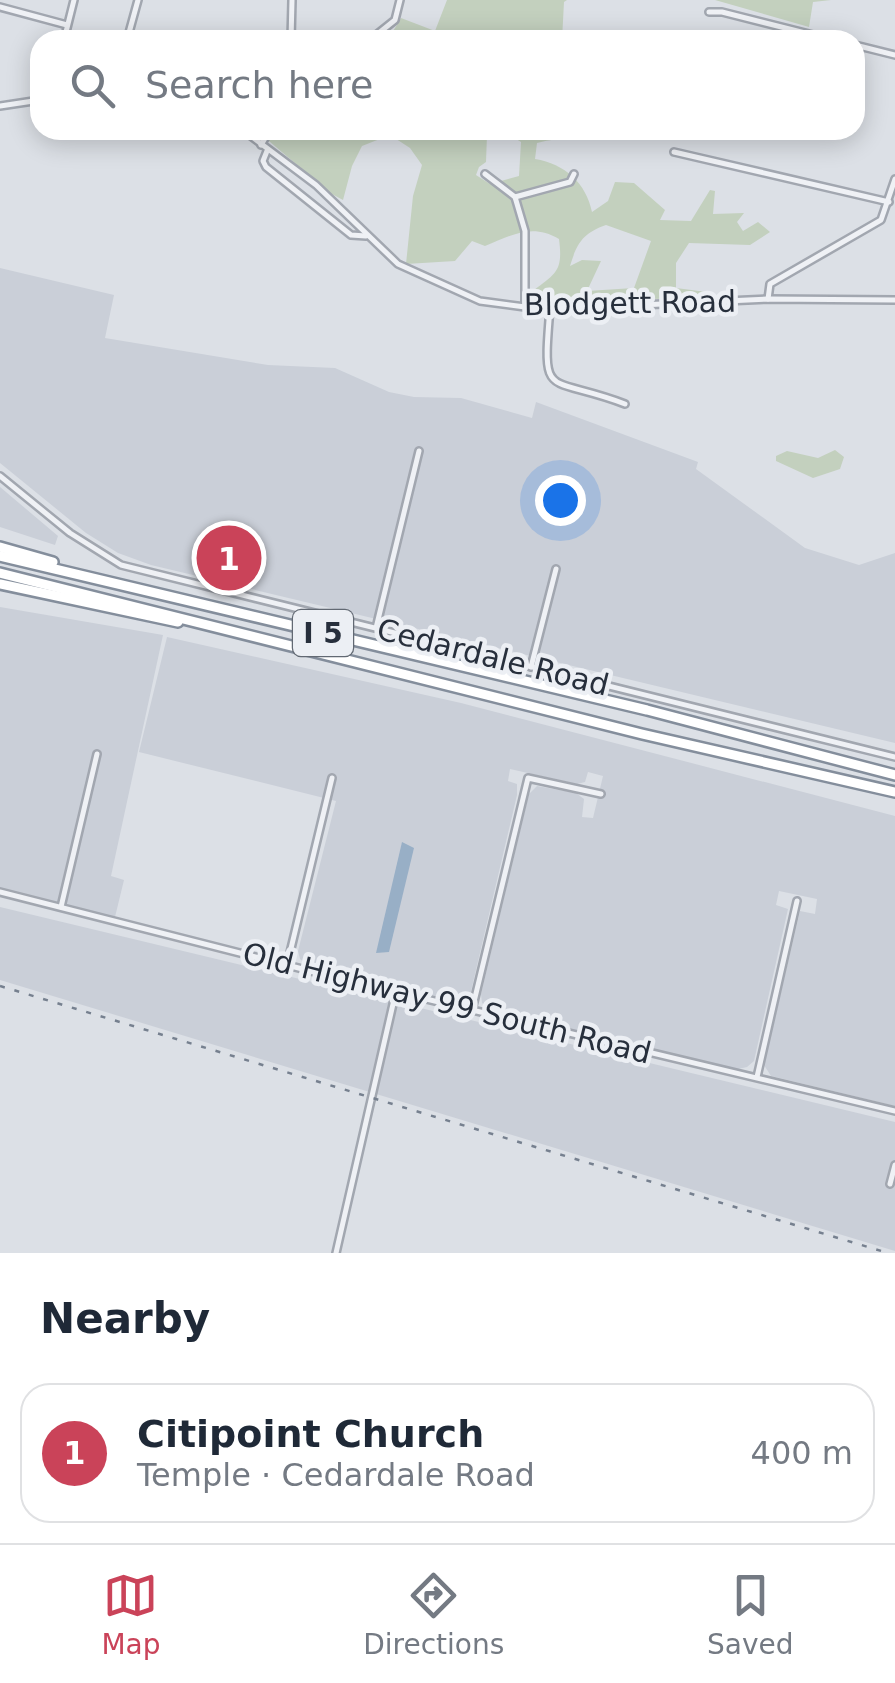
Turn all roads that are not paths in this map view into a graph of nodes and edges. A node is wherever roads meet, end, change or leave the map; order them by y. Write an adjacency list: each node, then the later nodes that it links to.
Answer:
1 (74, 0): 7 (street)
2 (138, 0): 9 (street)
3 (292, 0): 10 (street)
4 (400, 0): 11 (street)
5 (0, 7): 7 (street)
6 (709, 12): 12 (street)
7 (68, 25): 8 (street)
8 (67, 30)
9 (130, 30)
10 (291, 30)
11 (383, 30)
12 (793, 30)
13 (865, 48): 14 (street)
14 (895, 55)
15 (30, 102): 16 (street)
16 (0, 106)
17 (254, 140): 19 (street, Blodgett Road)
18 (264, 140): 19 (street)
19 (260, 146): 20 (street, Blodgett Road)
20 (268, 151): 27 (street, Blodgett Road); 27 (street)
21 (674, 152): 26 (street)
22 (485, 174): 25 (street)
23 (574, 174): 25 (street)
24 (895, 180): 26 (street)
25 (514, 197): 30 (street)
26 (890, 202): 28 (street)
27 (366, 236): 30 (street, Blodgett Road)
28 (768, 300): 29 (street, Blodgett Road); 31 (street, Blodgett Road)
29 (895, 300)
30 (526, 307): 31 (street, Blodgett Road)
31 (550, 308): 32 (street)
32 (625, 404)
33 (420, 451): 41 (street)
34 (0, 476): 41 (street, Cedardale Road)
35 (0, 546): 40 (highway)
36 (0, 556): 40 (highway, I 5)
37 (556, 569): 43 (street)
38 (0, 573): 42 (highway, I 5)
39 (0, 584): 42 (highway)
40 (127, 586): 46 (highway, I 5)
41 (376, 628): 43 (street, Cedardale Road)
42 (275, 639): 48 (highway, I 5)
43 (530, 666): 45 (street, Cedardale Road)
44 (96, 754): 52 (street)
45 (895, 757)
46 (895, 774)
47 (332, 778): 53 (street)
48 (895, 792)
49 (601, 794): 55 (street)
50 (0, 892): 52 (street, Old Highway 99 South Road)
51 (796, 901): 56 (street)
52 (61, 907): 53 (street, Old Highway 99 South Road)
53 (287, 965): 54 (street, Old Highway 99 South Road)
54 (396, 992): 55 (street, Old Highway 99 South Road); 60 (street)
55 (472, 1010): 56 (street, Old Highway 99 South Road)
56 (757, 1077): 57 (street, Old Highway 99 South Road)
57 (895, 1110)
58 (895, 1165): 59 (street)
59 (890, 1184)
60 (336, 1253)

